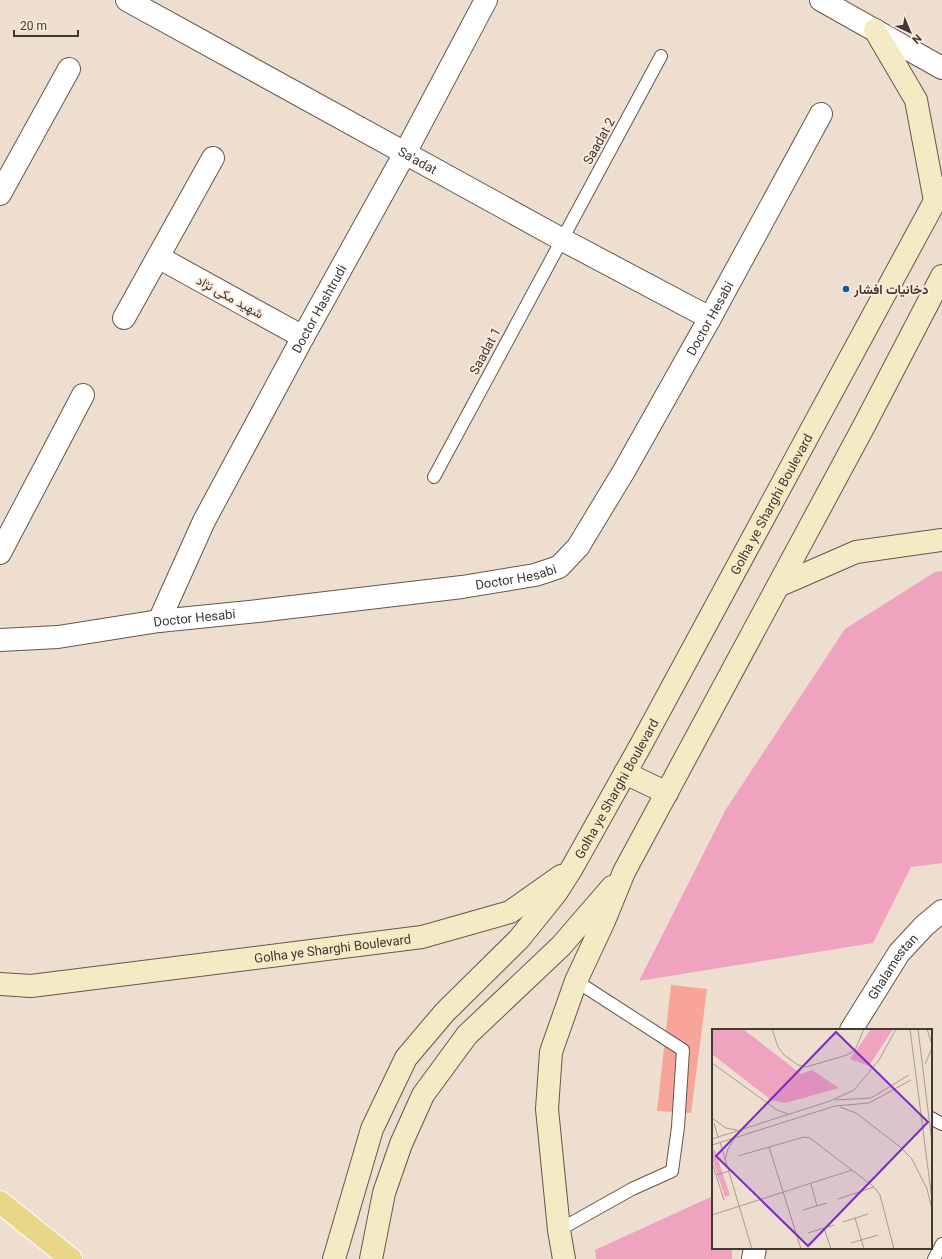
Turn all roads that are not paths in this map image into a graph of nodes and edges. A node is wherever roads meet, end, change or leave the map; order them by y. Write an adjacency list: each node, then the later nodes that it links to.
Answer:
1 (127, 0): 9 (street, Sa'adat)
2 (486, 0): 9 (street, Doctor Hashtrudi)
3 (821, 0): 4 (street)
4 (875, 30): 6 (street); 12 (main road)
5 (661, 56): 13 (lane, Saadat 2)
6 (942, 68)
7 (69, 69): 11 (street)
8 (821, 114): 17 (street, Doctor Hesabi)
9 (405, 153): 13 (street, Sa'adat); 18 (street, Doctor Hashtrudi)
10 (213, 158): 14 (street)
11 (4, 180)
12 (938, 195): 26 (main road, Golha ye Sharghi Boulevard)
13 (561, 239): 17 (street, Sa'adat); 20 (lane, Saadat 1)
14 (158, 257): 16 (street); 18 (street, شهید مکی نژاد)
15 (942, 276): 23 (main road)
16 (124, 318)
17 (710, 318): 24 (street, Doctor Hesabi)
18 (303, 336): 24 (street, Doctor Hashtrudi)
19 (84, 395): 22 (street)
20 (434, 477)
21 (942, 540): 23 (main road)
22 (0, 553)
23 (778, 586): 27 (main road)
24 (159, 621): 25 (street, Doctor Hesabi)
25 (0, 640)
26 (625, 773): 27 (main road); 28 (main road, Golha ye Sharghi Boulevard)
27 (667, 793): 29 (main road)
28 (572, 868): 32 (main road, Golha ye Sharghi Boulevard); 41 (main road)
29 (624, 872): 31 (main road); 42 (main road)
30 (942, 911): 33 (street, Ghalamestan)
31 (576, 981): 37 (main road); 37 (lane)
32 (0, 984)
33 (852, 1029)
34 (932, 1119): 35 (lane)
35 (942, 1124)
36 (0, 1202): 40 (main road)
37 (559, 1230): 43 (main road)
38 (942, 1244): 45 (lane)
39 (755, 1249): 44 (street)
40 (70, 1259)
41 (334, 1259)
42 (370, 1259)
43 (564, 1259)
44 (753, 1259)
45 (934, 1259)

